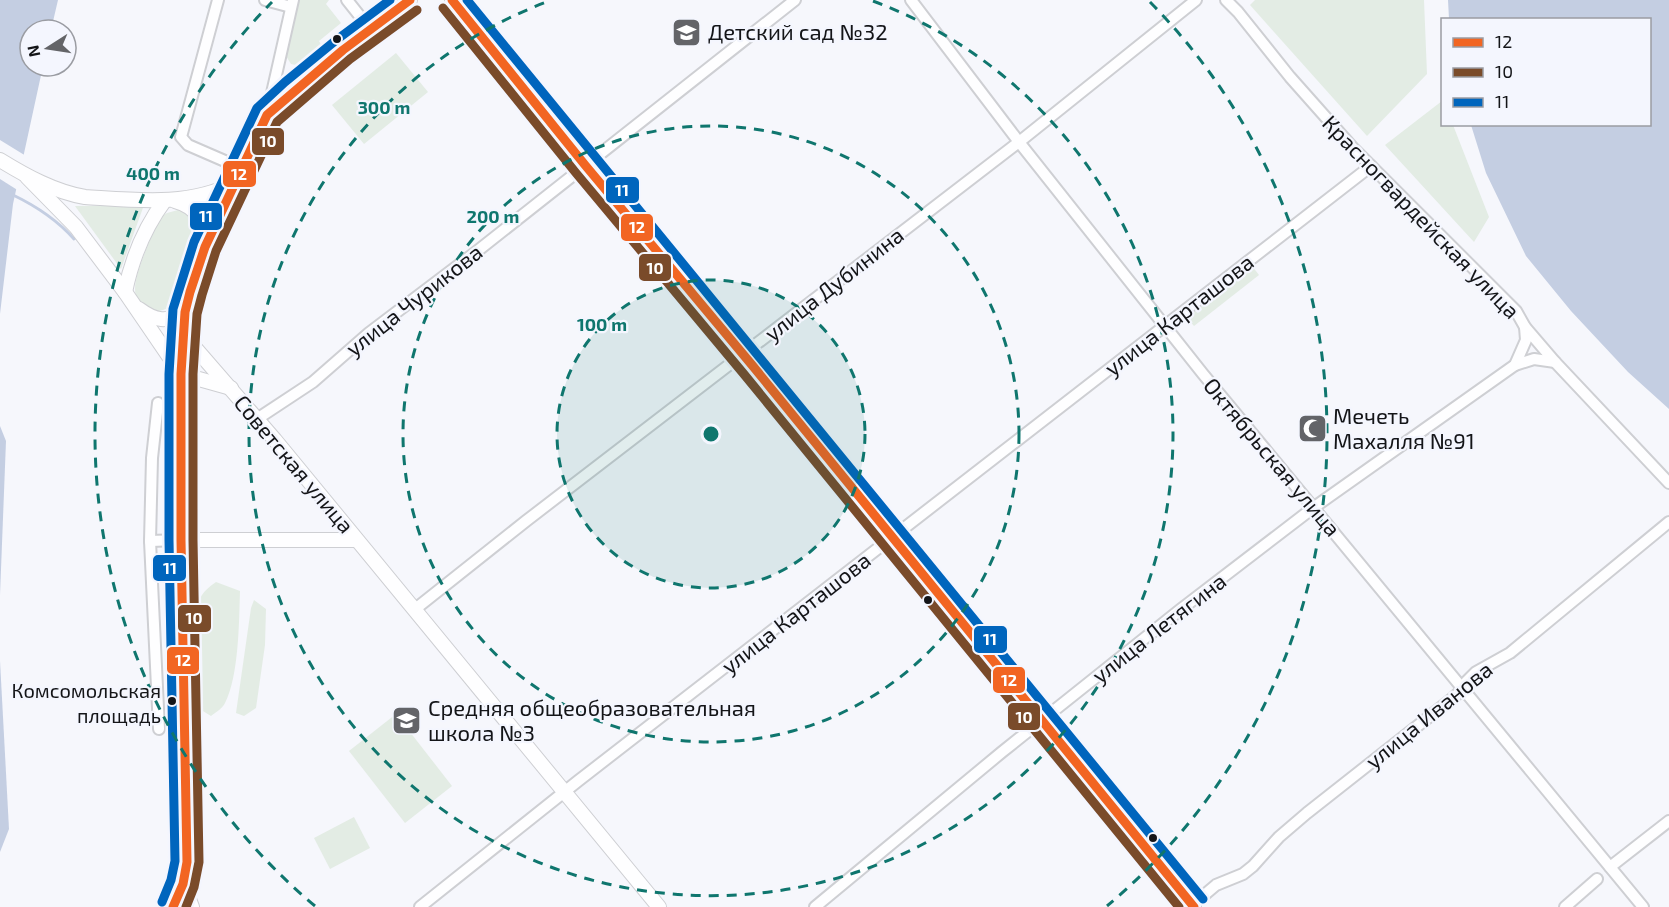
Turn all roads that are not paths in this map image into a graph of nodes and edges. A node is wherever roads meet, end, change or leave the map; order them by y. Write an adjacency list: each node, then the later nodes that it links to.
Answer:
1 (218, 0): 17 (street)
2 (265, 0): 10 (street)
3 (347, 0): 11 (street)
4 (410, 0): 11 (street)
5 (452, 0): 15 (street)
6 (795, 0): 15 (street, улица Чурикова)
7 (911, 0): 13 (street, Октябрьская улица)
8 (1196, 0): 13 (street, улица Дубинина)
9 (1226, 0): 16 (street, Красногвардейская улица)
10 (292, 3): 12 (street)
11 (370, 29): 12 (street)
12 (267, 115): 17 (street)
13 (1019, 142): 25 (street, Октябрьская улица); 28 (street, улица Дубинина)
14 (0, 160): 18 (street)
15 (585, 165): 28 (street); 34 (street, улица Чурикова)
16 (1371, 166): 25 (street, улица Карташова); 26 (street, Красногвардейская улица)
17 (242, 168): 19 (street)
18 (27, 177): 20 (street); 22 (street)
19 (234, 183): 20 (street); 21 (street)
20 (167, 200): 21 (street); 22 (street)
21 (205, 247): 24 (street)
22 (125, 292): 23 (street)
23 (134, 307): 24 (street); 31 (street)
24 (185, 312): 27 (street)
25 (1165, 326): 36 (street, Октябрьская улица); 38 (street, улица Карташова)
26 (1525, 327): 29 (street, Красногвардейская улица); 30 (street)
27 (183, 334): 31 (street); 32 (street, Советская улица)
28 (743, 354): 38 (street); 42 (street, улица Дубинина)
29 (1555, 362): 30 (street, улица Летягина); 35 (street, Красногвардейская улица)
30 (1515, 365): 36 (street, улица Летягина)
31 (181, 374): 32 (street, Советская улица); 40 (street)
32 (231, 388): 34 (street, Советская улица)
33 (158, 403): 39 (street)
34 (257, 419): 41 (street, Советская улица)
35 (1669, 483)
36 (1313, 508): 43 (street, Октябрьская улица); 44 (street, улица Летягина)
37 (1669, 522): 43 (street, улица Иванова)
38 (893, 538): 44 (street); 46 (street, улица Карташова)
39 (150, 540): 40 (street); 45 (street)
40 (181, 540): 41 (street, Советская улица); 50 (street)
41 (356, 540): 42 (street, Советская улица)
42 (414, 610): 46 (street, Советская улица)
43 (1463, 689): 48 (street, Октябрьская улица); 51 (street, улица Иванова)
44 (1042, 720): 51 (street); 56 (street, улица Летягина)
45 (159, 729)
46 (565, 793): 54 (street, улица Карташова); 55 (street, Советская улица)
47 (1669, 821): 48 (street)
48 (1610, 867): 58 (street, Октябрьская улица)
49 (1597, 879): 57 (street)
50 (183, 884): 52 (street); 53 (street)
51 (1192, 906)
52 (173, 907)
53 (192, 907)
54 (420, 907)
55 (659, 907)
56 (815, 907)
57 (1565, 907)
58 (1643, 907)

